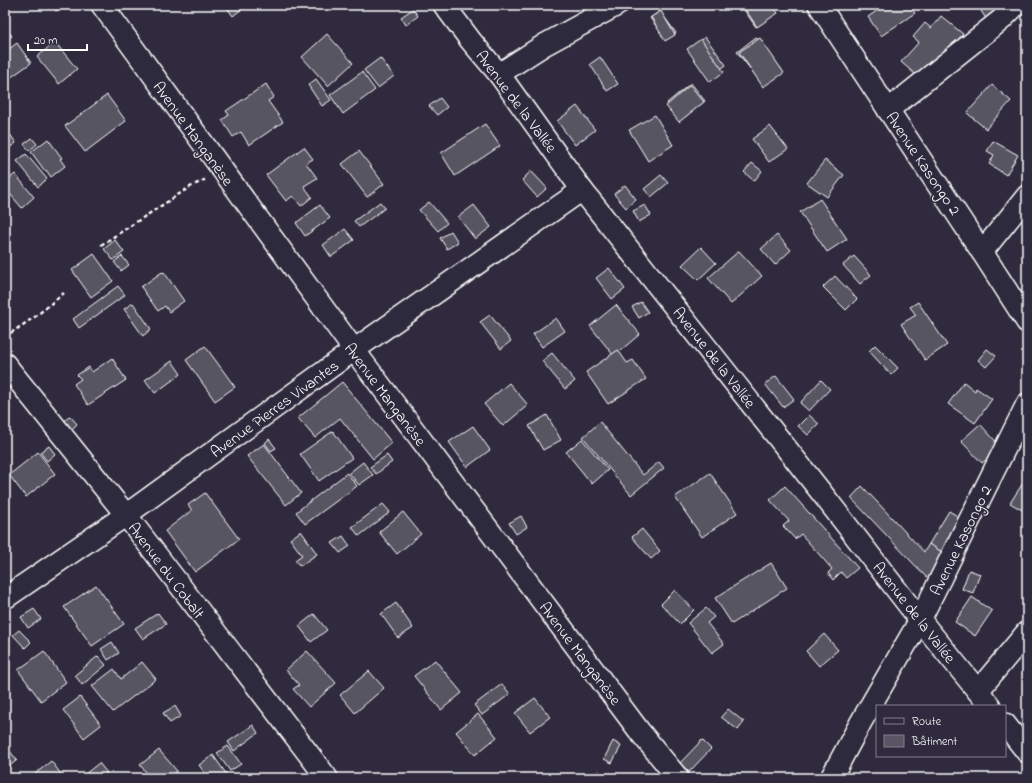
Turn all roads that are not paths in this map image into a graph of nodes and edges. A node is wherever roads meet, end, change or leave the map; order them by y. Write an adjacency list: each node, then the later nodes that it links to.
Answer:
1 (102, 5): 12 (street, Avenue Manganèse)
2 (444, 5): 6 (street, Avenue de la Vallée)
3 (617, 5): 6 (street)
4 (819, 5): 7 (street, Avenue Kasongo 2)
5 (1016, 5): 7 (street)
6 (499, 74): 8 (street, Avenue de la Vallée)
7 (888, 110): 10 (street, Avenue Kasongo 2)
8 (582, 190): 12 (street, Avenue Pierres Vivantes); 17 (street, Avenue de la Vallée)
9 (1027, 196): 10 (street)
10 (982, 252): 11 (street, Avenue Kasongo 2)
11 (1027, 322)
12 (354, 350): 15 (street, Avenue Pierres Vivantes); 23 (street, Avenue Manganèse)
13 (5, 364): 15 (street, Avenue du Cobalt)
14 (1027, 404): 17 (street, Avenue Kasongo 2)
15 (126, 515): 16 (street, Avenue Pierres Vivantes); 22 (street, Avenue du Cobalt)
16 (5, 598)
17 (920, 620): 19 (street, Avenue de la Vallée); 24 (street, Avenue Kasongo 2)
18 (1027, 632): 19 (street)
19 (984, 699)
20 (1006, 725): 21 (street)
21 (1027, 752)
22 (326, 778)
23 (678, 778)
24 (831, 778)

